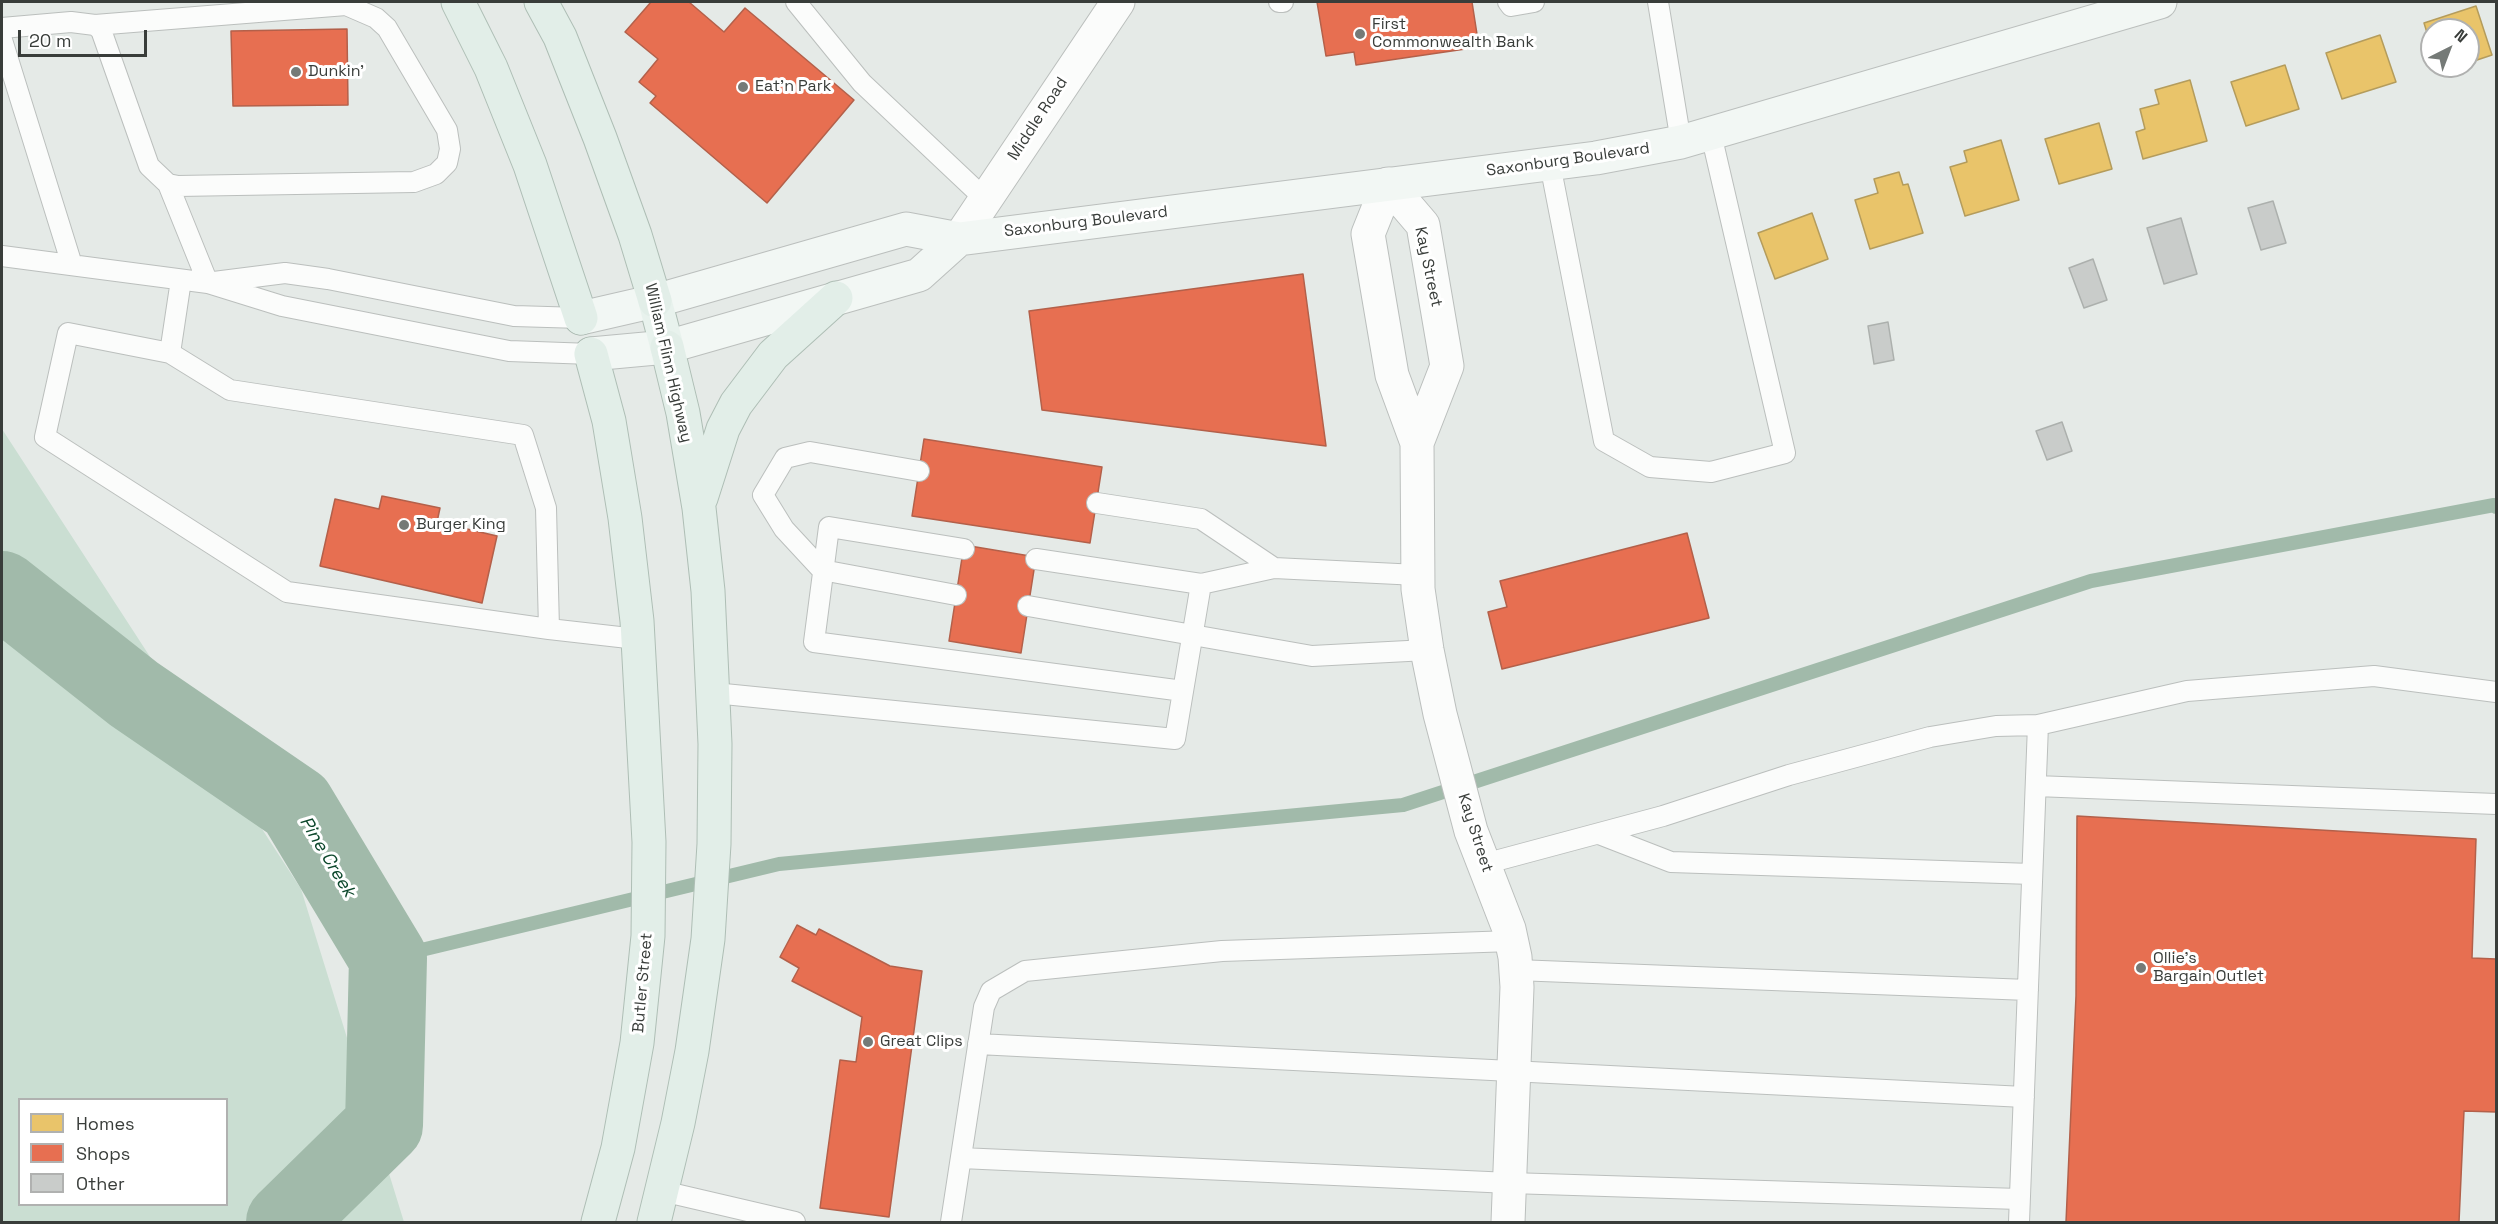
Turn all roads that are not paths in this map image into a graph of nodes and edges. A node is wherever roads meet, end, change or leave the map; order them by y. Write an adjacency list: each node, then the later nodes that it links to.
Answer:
1 (458, 2): 24 (highway)
2 (542, 2): 23 (highway, William Flinn Highway)
3 (796, 2): 16 (lane)
4 (1118, 2): 16 (street, Middle Road)
5 (1534, 2): 8 (lane)
6 (1658, 2): 12 (lane)
7 (2160, 2): 12 (main road, Saxonburg Boulevard)
8 (1510, 4)
9 (95, 24): 10 (lane); 14 (lane); 14 (lane)
10 (2, 28)
11 (2, 40): 19 (lane)
12 (1696, 138): 13 (main road, Saxonburg Boulevard); 13 (lane)
13 (1550, 164): 15 (main road, Saxonburg Boulevard)
14 (168, 184): 21 (lane)
15 (1388, 184): 17 (main road, Saxonburg Boulevard); 28 (street, Kay Street); 28 (street, Kay Street)
16 (985, 199): 17 (street, Middle Road)
17 (959, 238): 22 (main road); 23 (main road, Saxonburg Boulevard)
18 (2, 256): 19 (lane)
19 (72, 265): 20 (lane)
20 (181, 280): 21 (lane); 26 (lane)
21 (208, 283): 24 (lane); 27 (lane)
22 (836, 298): 25 (main road); 31 (highway)
23 (655, 301): 24 (main road, Saxonburg Boulevard); 25 (main road, William Flinn Highway)
24 (581, 318): 27 (main road)
25 (667, 347): 27 (main road); 31 (highway, William Flinn Highway)
26 (170, 353): 40 (lane); 40 (lane)
27 (591, 354): 42 (highway)
28 (1417, 443): 36 (street, Kay Street)
29 (919, 471): 35 (lane)
30 (1097, 503): 34 (lane)
31 (699, 508): 46 (highway, William Flinn Highway)
32 (964, 549): 35 (lane)
33 (1036, 559): 37 (lane)
34 (1274, 568): 36 (lane); 37 (lane)
35 (822, 570): 38 (lane); 44 (lane)
36 (1418, 575): 43 (street, Kay Street)
37 (1201, 584): 41 (lane)
38 (956, 595)
39 (1028, 606): 41 (lane)
40 (549, 629): 42 (lane)
41 (1193, 633): 43 (lane); 44 (lane)
42 (637, 639): 62 (highway, Butler Street)
43 (1427, 651): 51 (street, Kay Street)
44 (1183, 691): 46 (lane)
45 (2496, 692): 47 (lane)
46 (714, 693): 60 (highway, William Flinn Highway)
47 (2038, 725): 48 (lane); 50 (lane)
48 (2036, 786): 49 (lane); 52 (lane)
49 (2496, 804)
50 (1599, 834): 51 (lane); 52 (lane)
51 (1485, 864): 53 (street, Kay Street)
52 (2032, 874): 54 (lane)
53 (1514, 956): 54 (lane); 55 (lane); 56 (street, Kay Street)
54 (2028, 990): 57 (lane)
55 (978, 1044): 56 (lane); 58 (lane)
56 (1514, 1069): 57 (lane); 59 (street, Kay Street)
57 (2024, 1096): 61 (lane)
58 (961, 1158): 59 (lane); 65 (lane)
59 (1510, 1182): 61 (lane); 66 (street, Kay Street)
60 (662, 1191): 63 (highway); 64 (lane)
61 (2019, 1199): 67 (lane)
62 (598, 1222)
63 (654, 1222)
64 (795, 1222)
65 (951, 1222)
66 (1508, 1222)
67 (2019, 1222)

